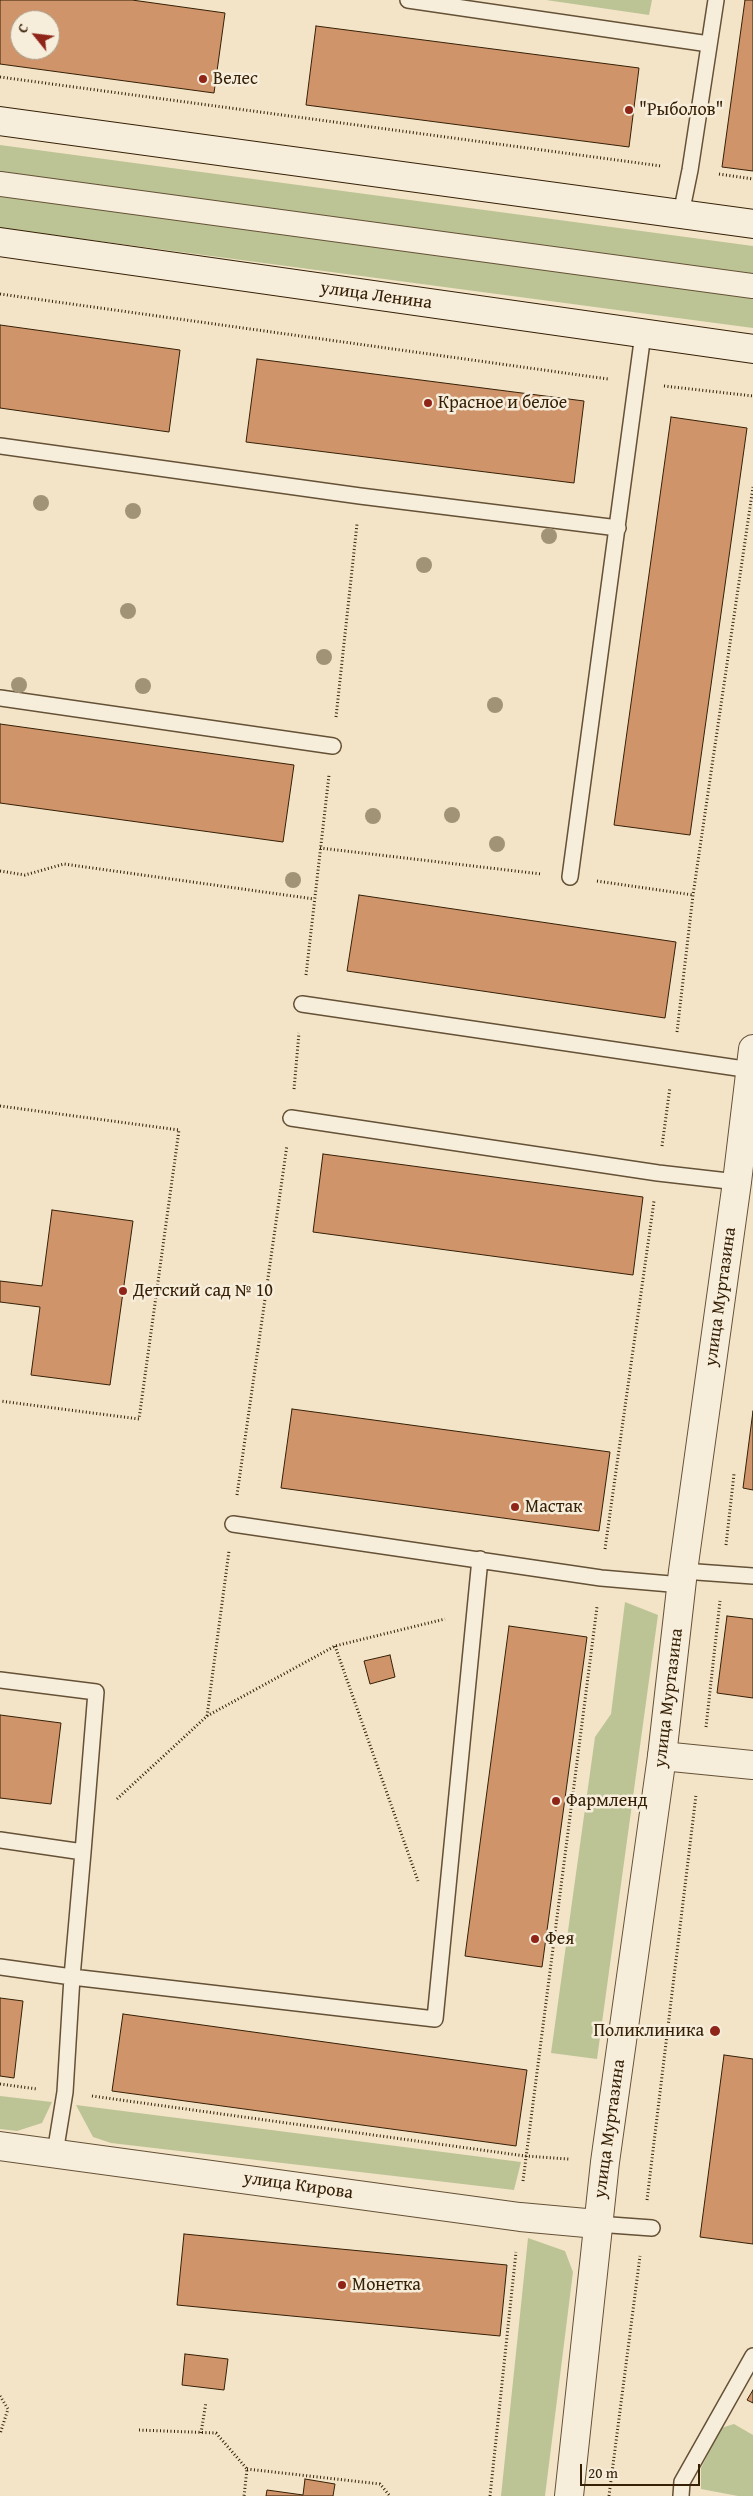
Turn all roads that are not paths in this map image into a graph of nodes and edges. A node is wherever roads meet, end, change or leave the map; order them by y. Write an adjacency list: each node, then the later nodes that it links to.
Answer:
1 (408, 0): 3 (lane)
2 (716, 0): 3 (lane)
3 (709, 44): 6 (lane)
4 (0, 121): 6 (street)
5 (0, 184): 9 (street)
6 (681, 214): 7 (street)
7 (753, 224)
8 (0, 242): 10 (street, улица Ленина)
9 (753, 286)
10 (643, 334): 11 (street, улица Ленина); 13 (lane)
11 (753, 349)
12 (0, 446): 13 (lane)
13 (618, 528): 16 (lane)
14 (0, 698): 15 (lane)
15 (333, 746)
16 (570, 877)
17 (302, 1004): 18 (lane)
18 (752, 1060): 20 (street, улица Муртазина)
19 (290, 1118): 20 (lane)
20 (737, 1182): 24 (street, улица Муртазина)
21 (233, 1524): 22 (lane)
22 (480, 1559): 24 (lane); 31 (lane)
23 (753, 1576): 24 (lane)
24 (682, 1578): 26 (street, улица Муртазина)
25 (0, 1680): 29 (lane)
26 (662, 1756): 27 (street); 34 (street, улица Муртазина)
27 (753, 1765)
28 (0, 1840): 29 (lane)
29 (83, 1852): 31 (lane)
30 (0, 1967): 31 (lane)
31 (72, 1977): 33 (lane)
32 (0, 2146): 33 (street, улица Кирова)
33 (55, 2153): 34 (street, улица Кирова)
34 (597, 2224): 35 (lane); 37 (street, улица Муртазина)
35 (648, 2228)
36 (753, 2356): 38 (lane)
37 (569, 2496)
38 (681, 2496)

